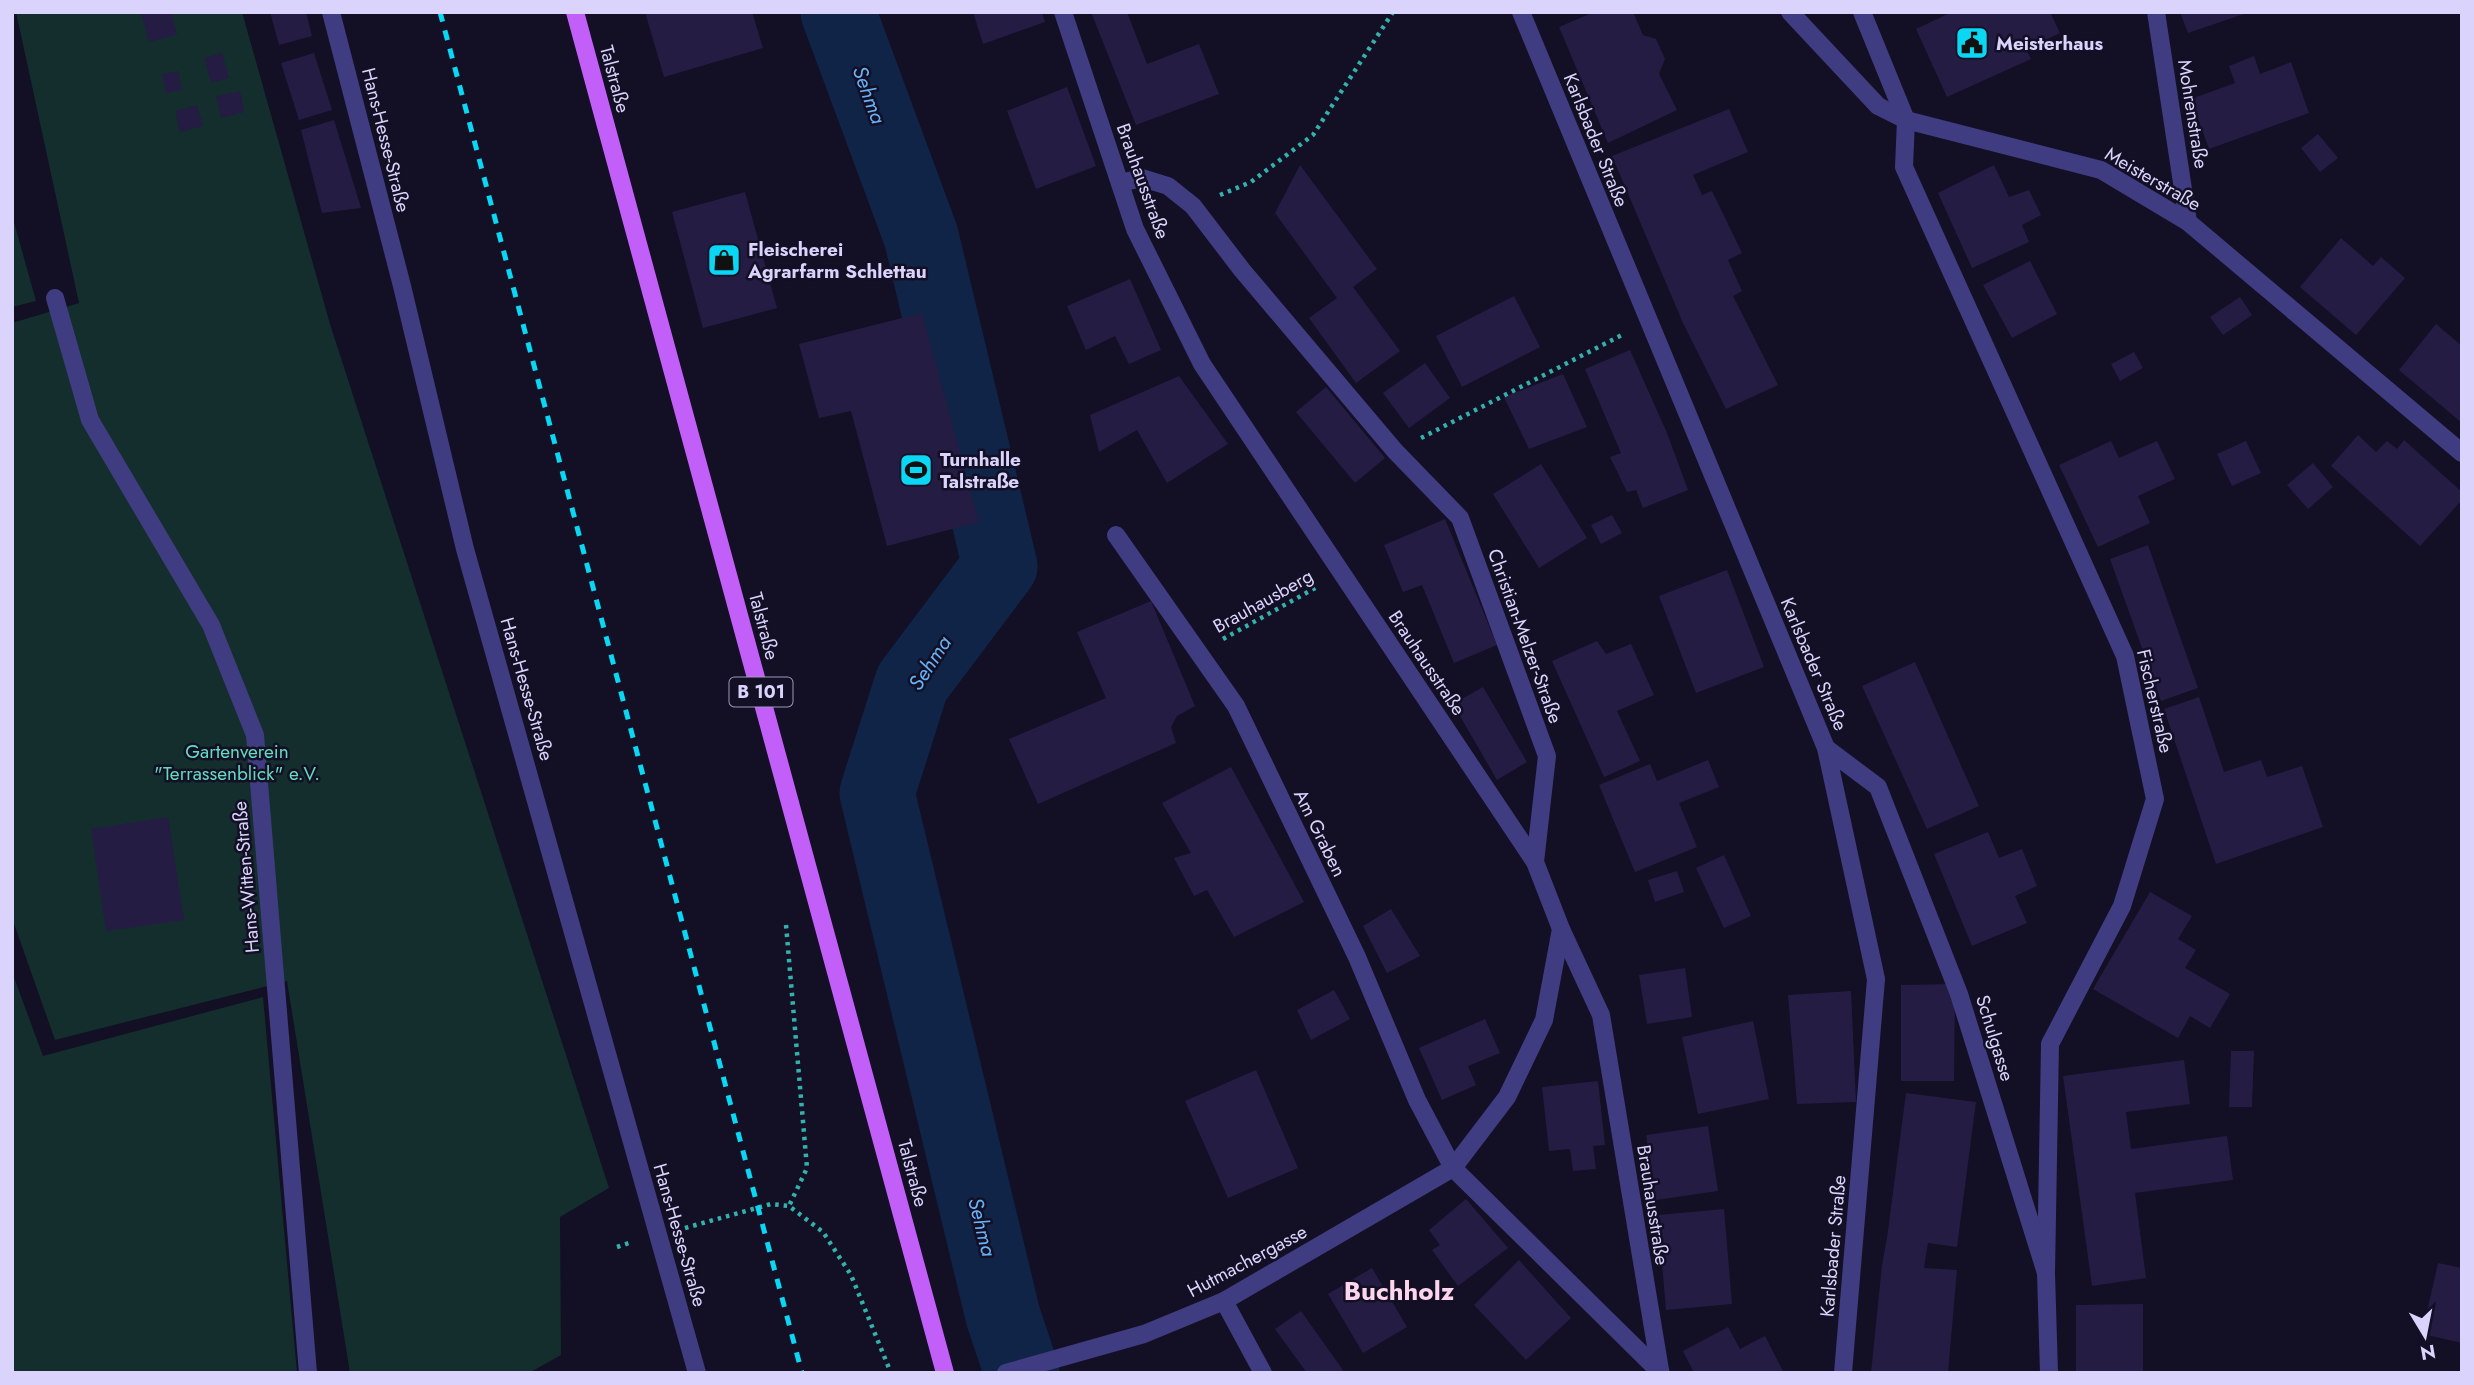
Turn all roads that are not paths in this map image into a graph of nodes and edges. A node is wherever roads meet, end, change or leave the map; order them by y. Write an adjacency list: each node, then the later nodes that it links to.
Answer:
1 (331, 12): 22 (street, Hans-Hesse-Straße)
2 (575, 12): 23 (main road, Talstraße / B 101)
3 (1063, 12): 9 (street, Brauhausstraße)
4 (1521, 12): 14 (street, Karlsbader Straße)
5 (1790, 12): 8 (street, Meisterstraße)
6 (1862, 12): 8 (street)
7 (2156, 12): 10 (street, Mohrenstraße)
8 (1906, 120): 10 (street, Meisterstraße); 18 (street, Fischerstraße)
9 (1120, 183): 15 (street, Brauhausstraße); 15 (street, Christian-Melzer-Straße)
10 (2188, 222): 12 (street, Meisterstraße)
11 (55, 298): 21 (street, Hans-Witten-Straße)
12 (2462, 453)
13 (1116, 535): 17 (street, Am Graben)
14 (1826, 748): 18 (street, Schulgasse); 26 (street, Karlsbader Straße)
15 (1535, 862): 16 (street, Brauhausstraße)
16 (1561, 929): 17 (street, Hutmachergasse); 20 (street, Brauhausstraße)
17 (1453, 1168): 19 (street, Hutmachergasse); 20 (street)
18 (2046, 1273): 27 (street, Schulgasse)
19 (1224, 1301): 24 (street, Hutmachergasse); 25 (street)
20 (1661, 1372)
21 (308, 1373)
22 (697, 1373)
23 (945, 1373)
24 (1006, 1373)
25 (1263, 1373)
26 (1843, 1373)
27 (2049, 1373)

